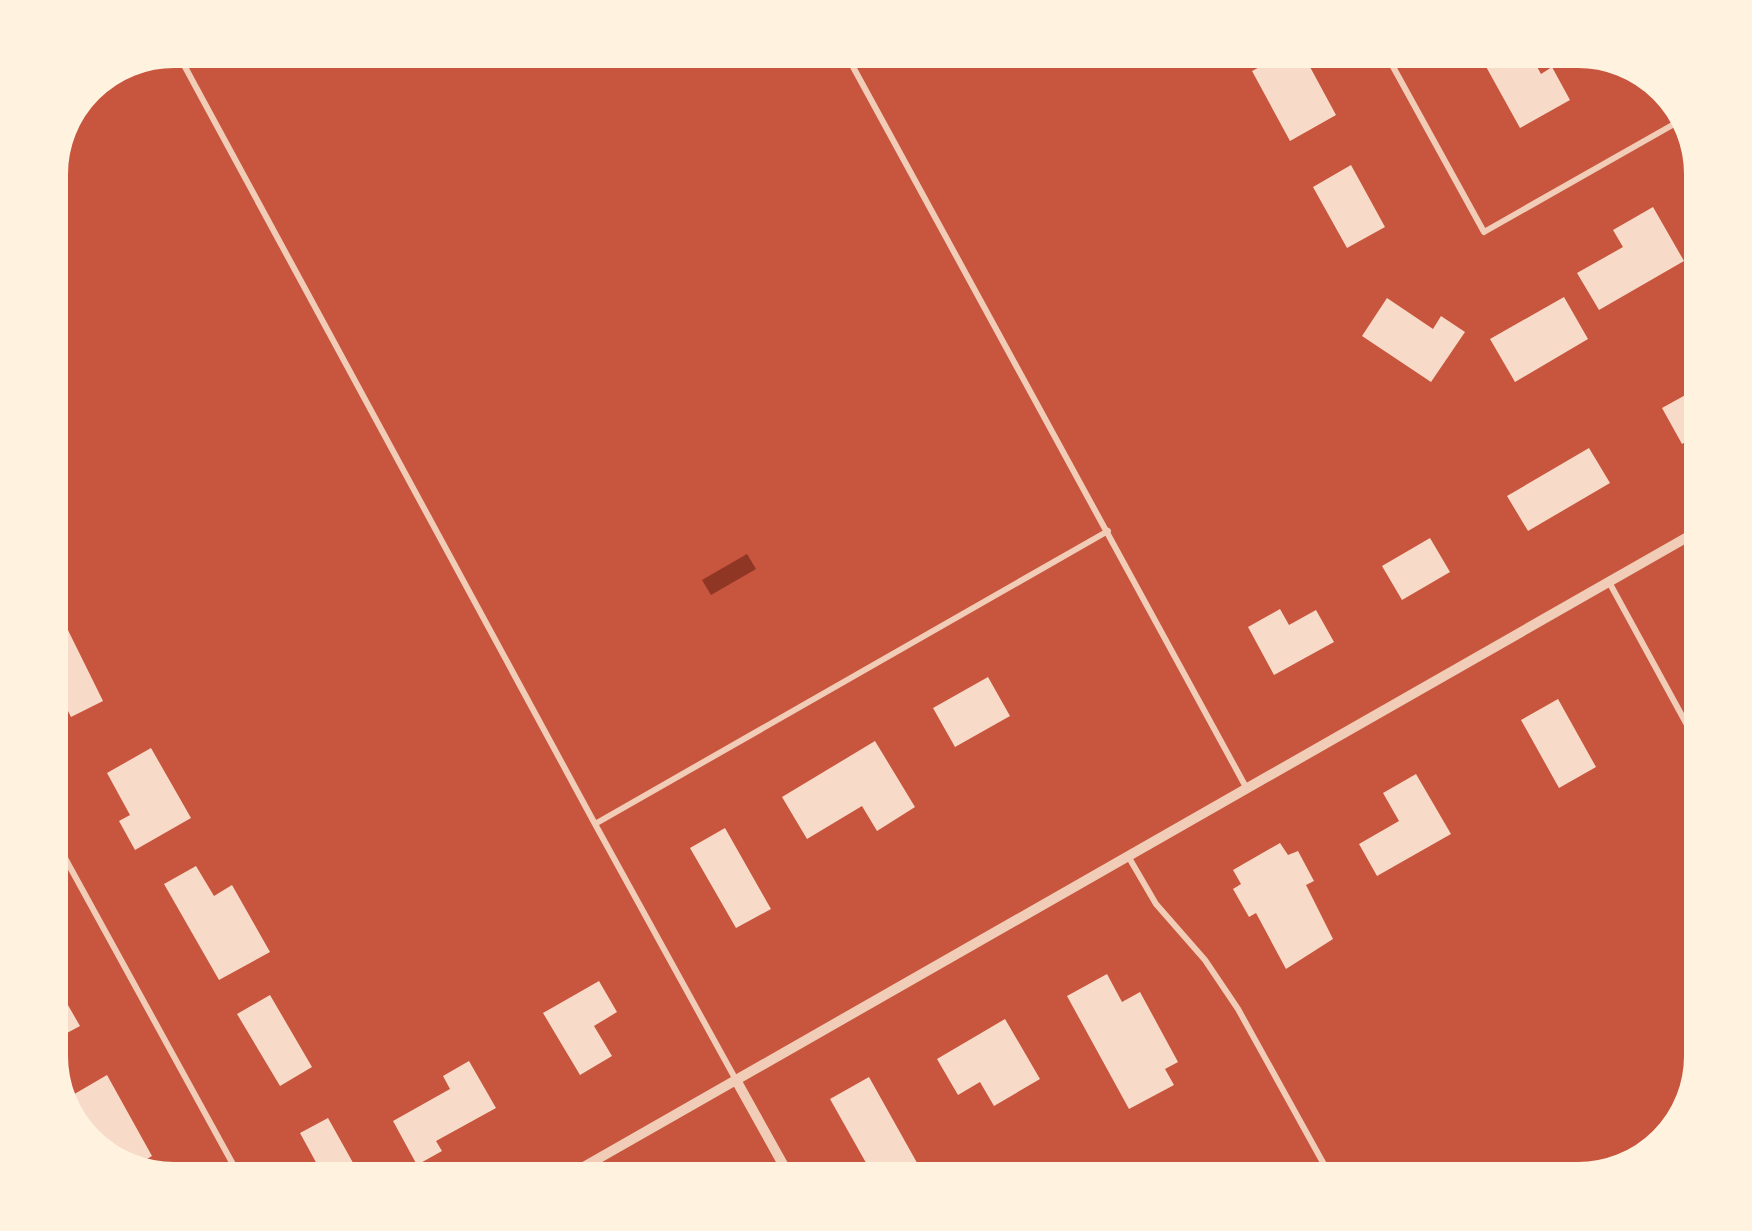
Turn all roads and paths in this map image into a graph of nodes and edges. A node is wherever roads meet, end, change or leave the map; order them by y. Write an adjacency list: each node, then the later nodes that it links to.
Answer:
1 (183, 64): 10 (street)
2 (851, 64): 5 (street)
3 (1392, 64): 4 (street)
4 (1675, 124)
5 (1108, 531): 9 (street); 10 (street)
6 (1688, 537): 7 (street)
7 (1609, 582): 8 (street); 9 (street)
8 (1688, 727)
9 (1247, 789): 11 (street)
10 (595, 824): 13 (street)
11 (1128, 856): 13 (street); 17 (street)
12 (65, 858): 14 (street)
13 (736, 1080): 15 (street); 16 (street)
14 (234, 1166)
15 (585, 1166)
16 (784, 1166)
17 (1325, 1166)

